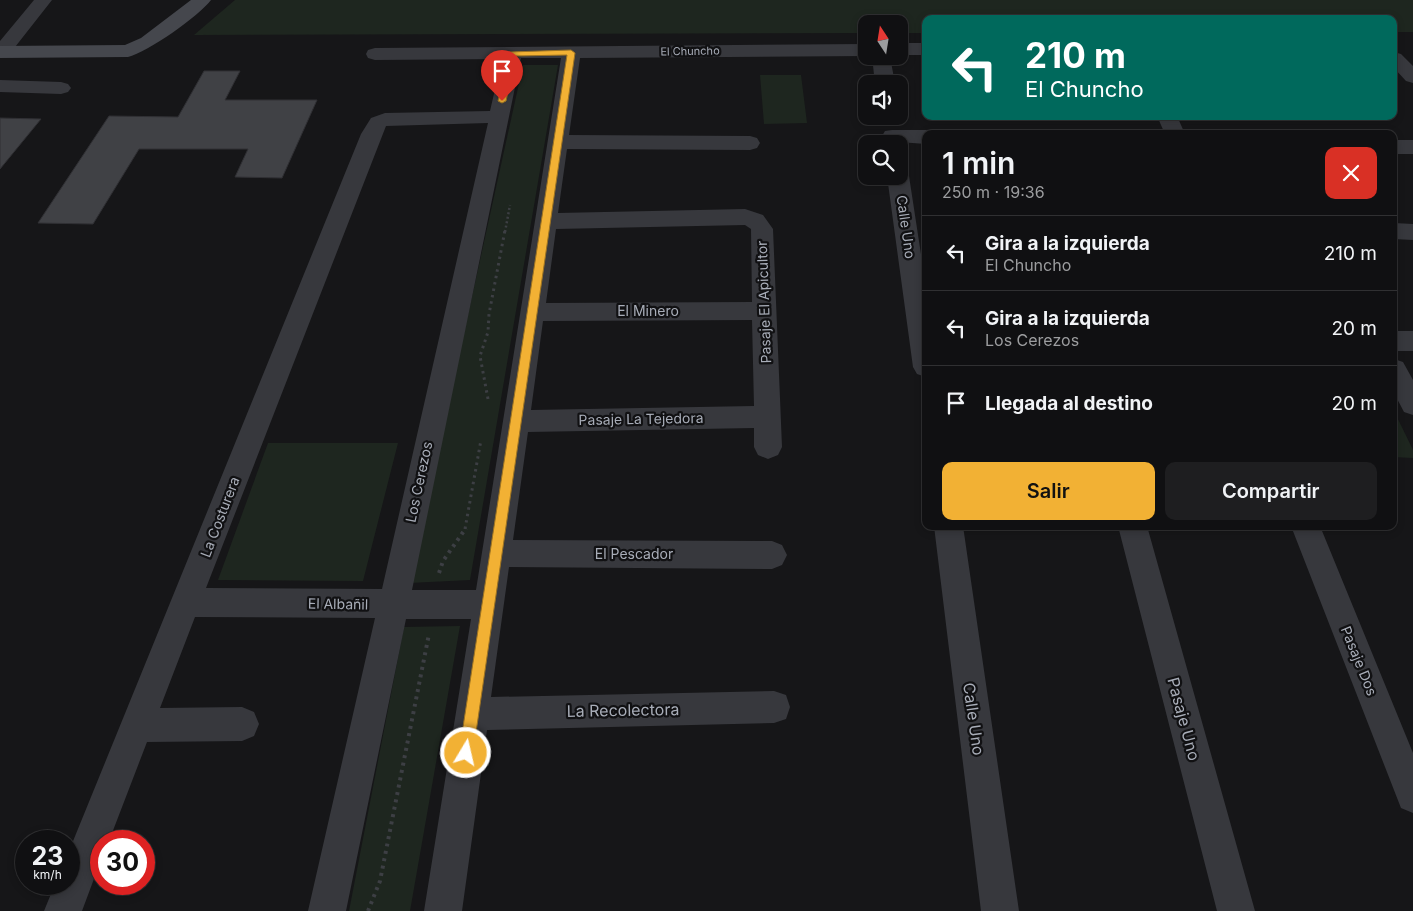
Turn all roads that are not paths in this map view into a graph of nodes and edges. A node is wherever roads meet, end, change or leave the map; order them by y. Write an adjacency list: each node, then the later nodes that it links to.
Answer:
1 (43, 0): 8 (street)
2 (202, 0): 8 (street)
3 (908, 49): 4 (street)
4 (922, 49)
5 (858, 50): 10 (street, El Chuncho)
6 (1397, 50): 7 (street)
7 (1413, 50)
8 (0, 52)
9 (513, 53): 10 (street, El Chuncho); 11 (street, El Chuncho); 16 (street, Los Cerezos)
10 (571, 53): 19 (street)
11 (375, 54)
12 (1397, 61): 13 (street)
13 (1413, 77)
14 (0, 86): 15 (street)
15 (60, 88)
16 (499, 117): 43 (street, La Costurera); 44 (street, Los Cerezos)
17 (892, 132): 18 (street)
18 (922, 136)
19 (558, 142): 20 (street); 25 (street)
20 (750, 143)
21 (1397, 147): 22 (street)
22 (1413, 147)
23 (902, 185): 24 (street, Calle Uno)
24 (916, 219): 28 (street, Calle Uno)
25 (546, 221): 29 (street, Pasaje El Apicultor); 30 (street)
26 (1397, 231): 27 (street)
27 (1413, 232)
28 (922, 300)
29 (764, 311): 30 (street, El Minero); 35 (street, Pasaje El Apicultor)
30 (532, 312): 36 (street)
31 (1397, 341): 32 (street)
32 (1413, 341)
33 (1397, 374): 34 (street)
34 (1413, 404)
35 (767, 417): 36 (street, Pasaje La Tejedora); 37 (street, Pasaje El Apicultor)
36 (516, 421): 41 (street)
37 (768, 447)
38 (949, 530): 54 (street, Calle Uno)
39 (1133, 530): 55 (street, Pasaje Uno)
40 (1307, 530): 50 (street, Pasaje Dos)
41 (496, 554): 42 (street, El Pescador); 45 (street)
42 (772, 555)
43 (187, 602): 44 (street, El Albañil); 49 (street, La Costurera)
44 (393, 604): 45 (street, El Albañil); 52 (street, Los Cerezos)
45 (489, 605): 47 (street)
46 (774, 707): 47 (street, La Recolectora)
47 (472, 714): 53 (street)
48 (242, 724): 49 (street)
49 (137, 725): 51 (street, La Costurera)
50 (1413, 796)
51 (63, 911)
52 (328, 911)
53 (443, 911)
54 (1000, 911)
55 (1236, 911)

